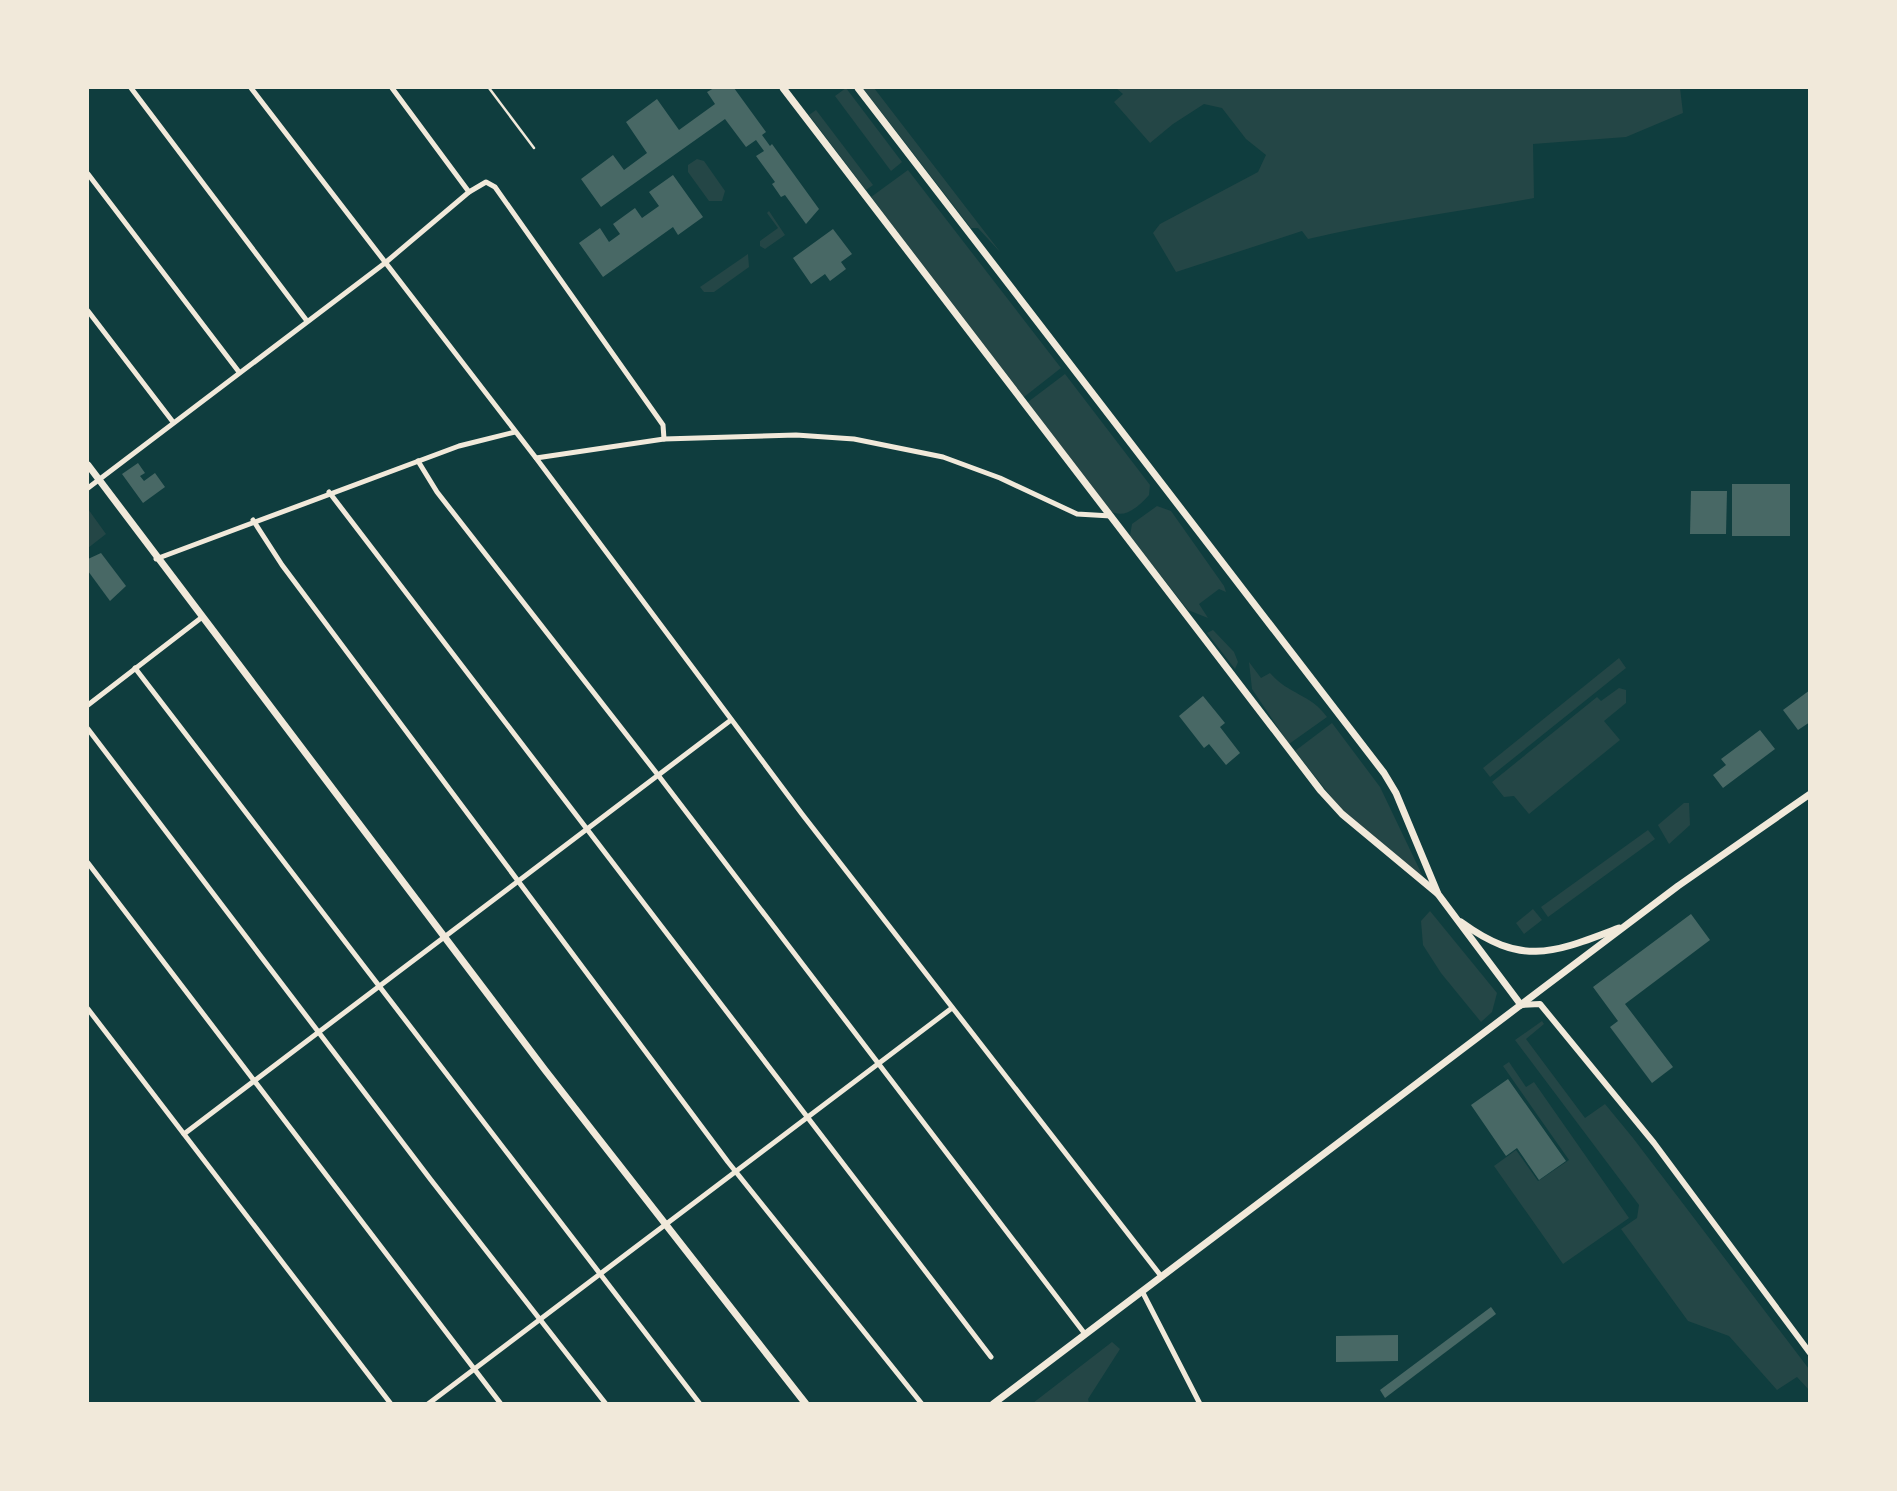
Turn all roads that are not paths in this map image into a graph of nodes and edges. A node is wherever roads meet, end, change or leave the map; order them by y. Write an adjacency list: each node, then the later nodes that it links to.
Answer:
1 (131, 88): 12 (street)
2 (251, 88): 10 (street)
3 (391, 88): 9 (street)
4 (489, 88): 7 (lane)
5 (783, 88): 23 (main road)
6 (858, 88): 36 (main road)
7 (534, 148)
8 (88, 174): 13 (street)
9 (469, 192): 10 (street); 16 (street)
10 (385, 263): 12 (street); 15 (street)
11 (88, 311): 14 (street)
12 (307, 321): 13 (street)
13 (239, 373): 14 (street)
14 (173, 422): 20 (street)
15 (515, 432): 17 (street); 18 (street)
16 (664, 439): 17 (street); 23 (street)
17 (536, 458): 29 (street)
18 (418, 461): 22 (street); 31 (street)
19 (88, 465): 20 (main road)
20 (98, 480): 21 (street); 25 (main road)
21 (88, 488)
22 (330, 492): 24 (street); 33 (street)
23 (1111, 516): 36 (main road)
24 (253, 520): 25 (street); 35 (street)
25 (156, 559): 26 (main road)
26 (201, 618): 27 (street); 39 (main road)
27 (135, 668): 28 (street); 40 (street)
28 (88, 705)
29 (731, 720): 31 (street); 42 (street)
30 (88, 729): 44 (street)
31 (658, 775): 33 (street); 45 (street)
32 (1810, 794): 38 (main road)
33 (586, 830): 35 (street); 47 (street)
34 (88, 863): 46 (street)
35 (519, 880): 39 (street); 49 (street)
36 (1438, 894): 37 (main road)
37 (1454, 917): 38 (main road); 41 (main road)
38 (1629, 924): 41 (main road)
39 (444, 937): 40 (street); 50 (main road)
40 (379, 986): 44 (street); 51 (street)
41 (1521, 1005): 52 (main road); 56 (street)
42 (952, 1008): 45 (street); 52 (street)
43 (88, 1009): 48 (street)
44 (320, 1031): 46 (street); 54 (street)
45 (878, 1065): 47 (street); 55 (street)
46 (254, 1081): 48 (street); 58 (street)
47 (806, 1119): 49 (street); 57 (street)
48 (184, 1134): 59 (street)
49 (736, 1172): 50 (street); 65 (street)
50 (667, 1225): 51 (street); 64 (main road)
51 (602, 1273): 54 (street); 63 (street)
52 (1161, 1276): 53 (main road)
53 (1142, 1291): 55 (main road); 67 (street)
54 (542, 1318): 58 (street); 62 (street)
55 (1085, 1334): 66 (main road)
56 (1810, 1353)
57 (991, 1357)
58 (475, 1368): 60 (street); 61 (street)
59 (391, 1404)
60 (428, 1404)
61 (501, 1404)
62 (606, 1404)
63 (700, 1404)
64 (806, 1404)
65 (922, 1404)
66 (993, 1404)
67 (1200, 1404)

